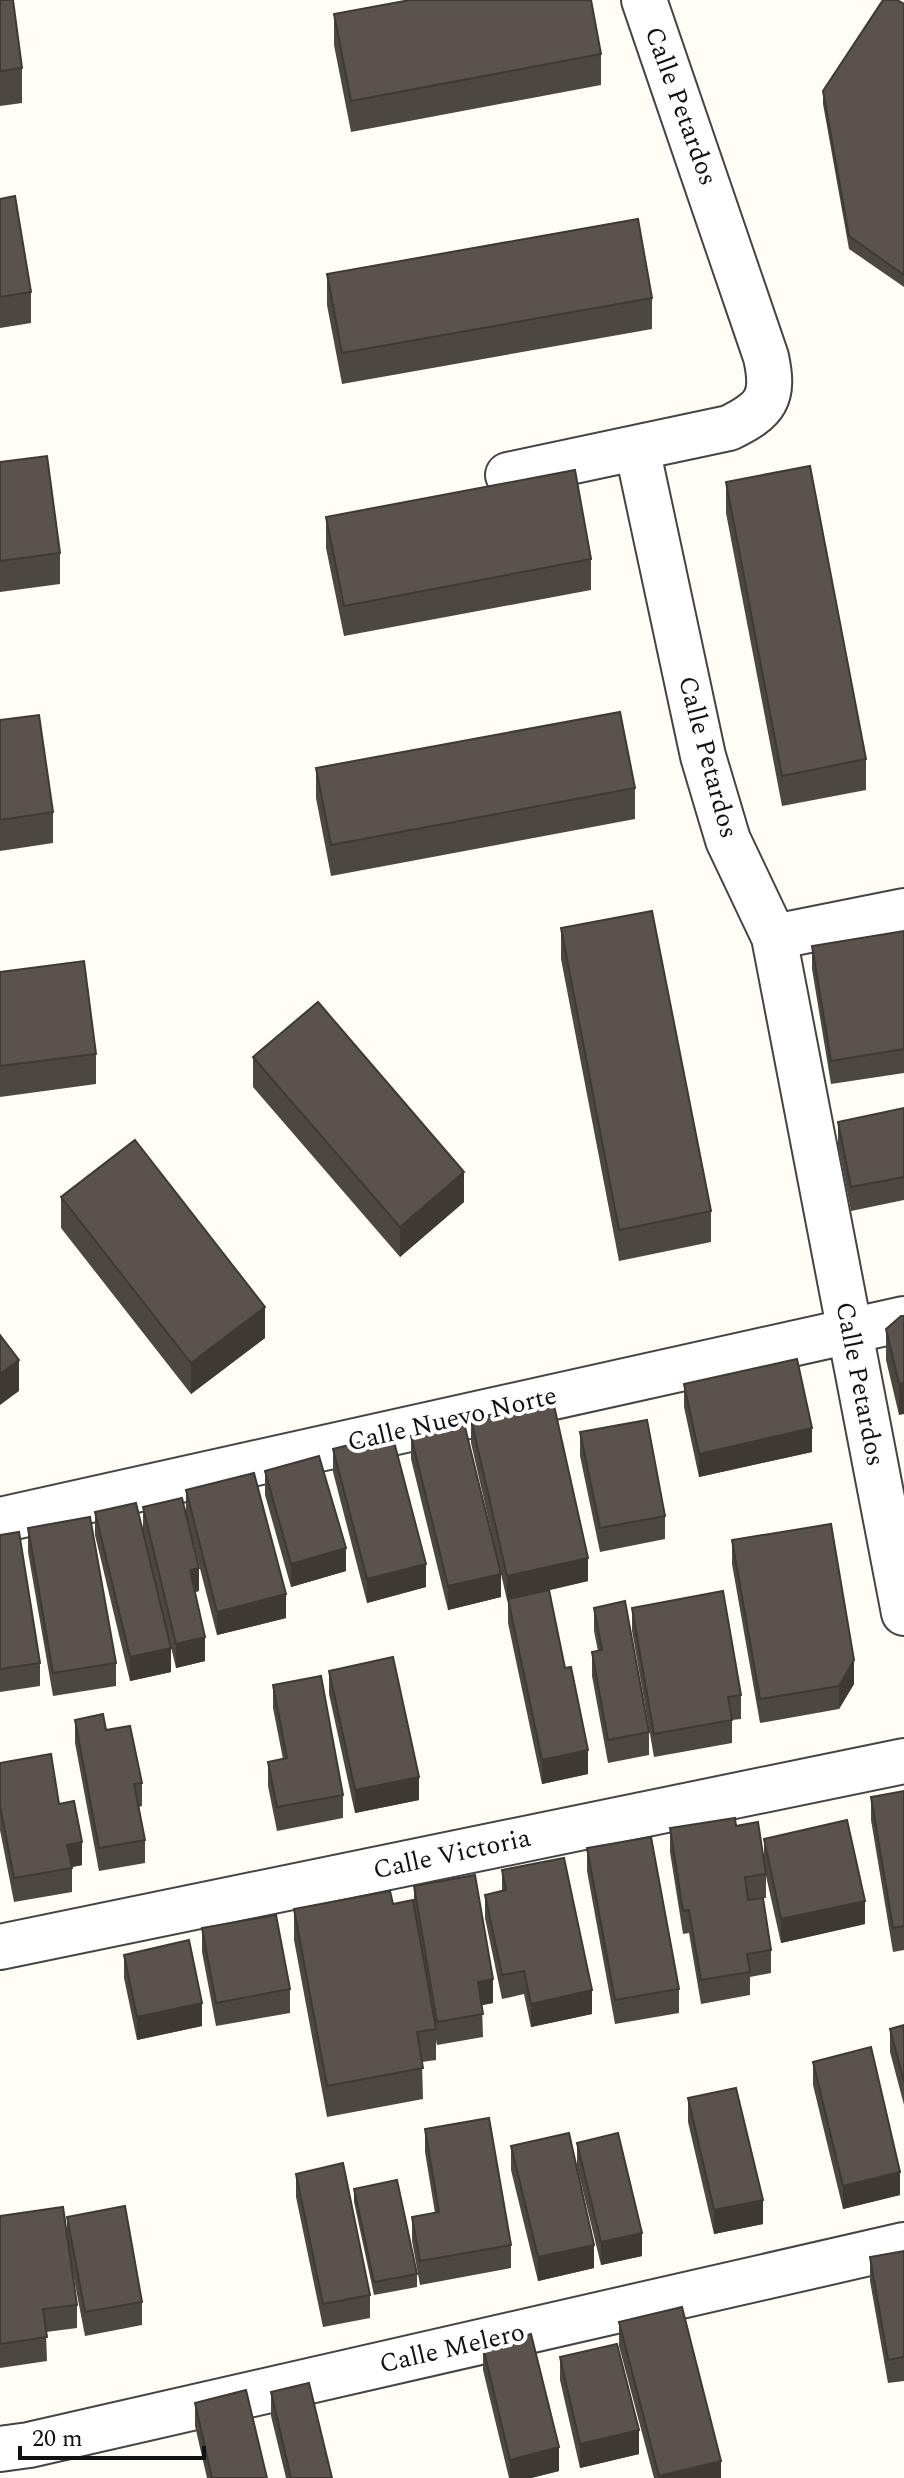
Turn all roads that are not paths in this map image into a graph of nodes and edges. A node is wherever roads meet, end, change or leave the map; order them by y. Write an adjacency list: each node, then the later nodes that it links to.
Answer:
1 (644, 0): 2 (street, Calle Petardos)
2 (637, 448): 3 (street); 5 (street, Calle Petardos)
3 (508, 475)
4 (904, 911): 5 (street)
5 (774, 937): 7 (street, Calle Petardos)
6 (904, 1319): 7 (street, Calle Nuevo Norte)
7 (850, 1330): 8 (street, Calle Nuevo Norte); 9 (street, Calle Petardos)
8 (0, 1520)
9 (904, 1613)
10 (904, 1761): 11 (street, Calle Victoria)
11 (0, 1947)
12 (904, 2245): 13 (street, Calle Melero)
13 (0, 2449)

